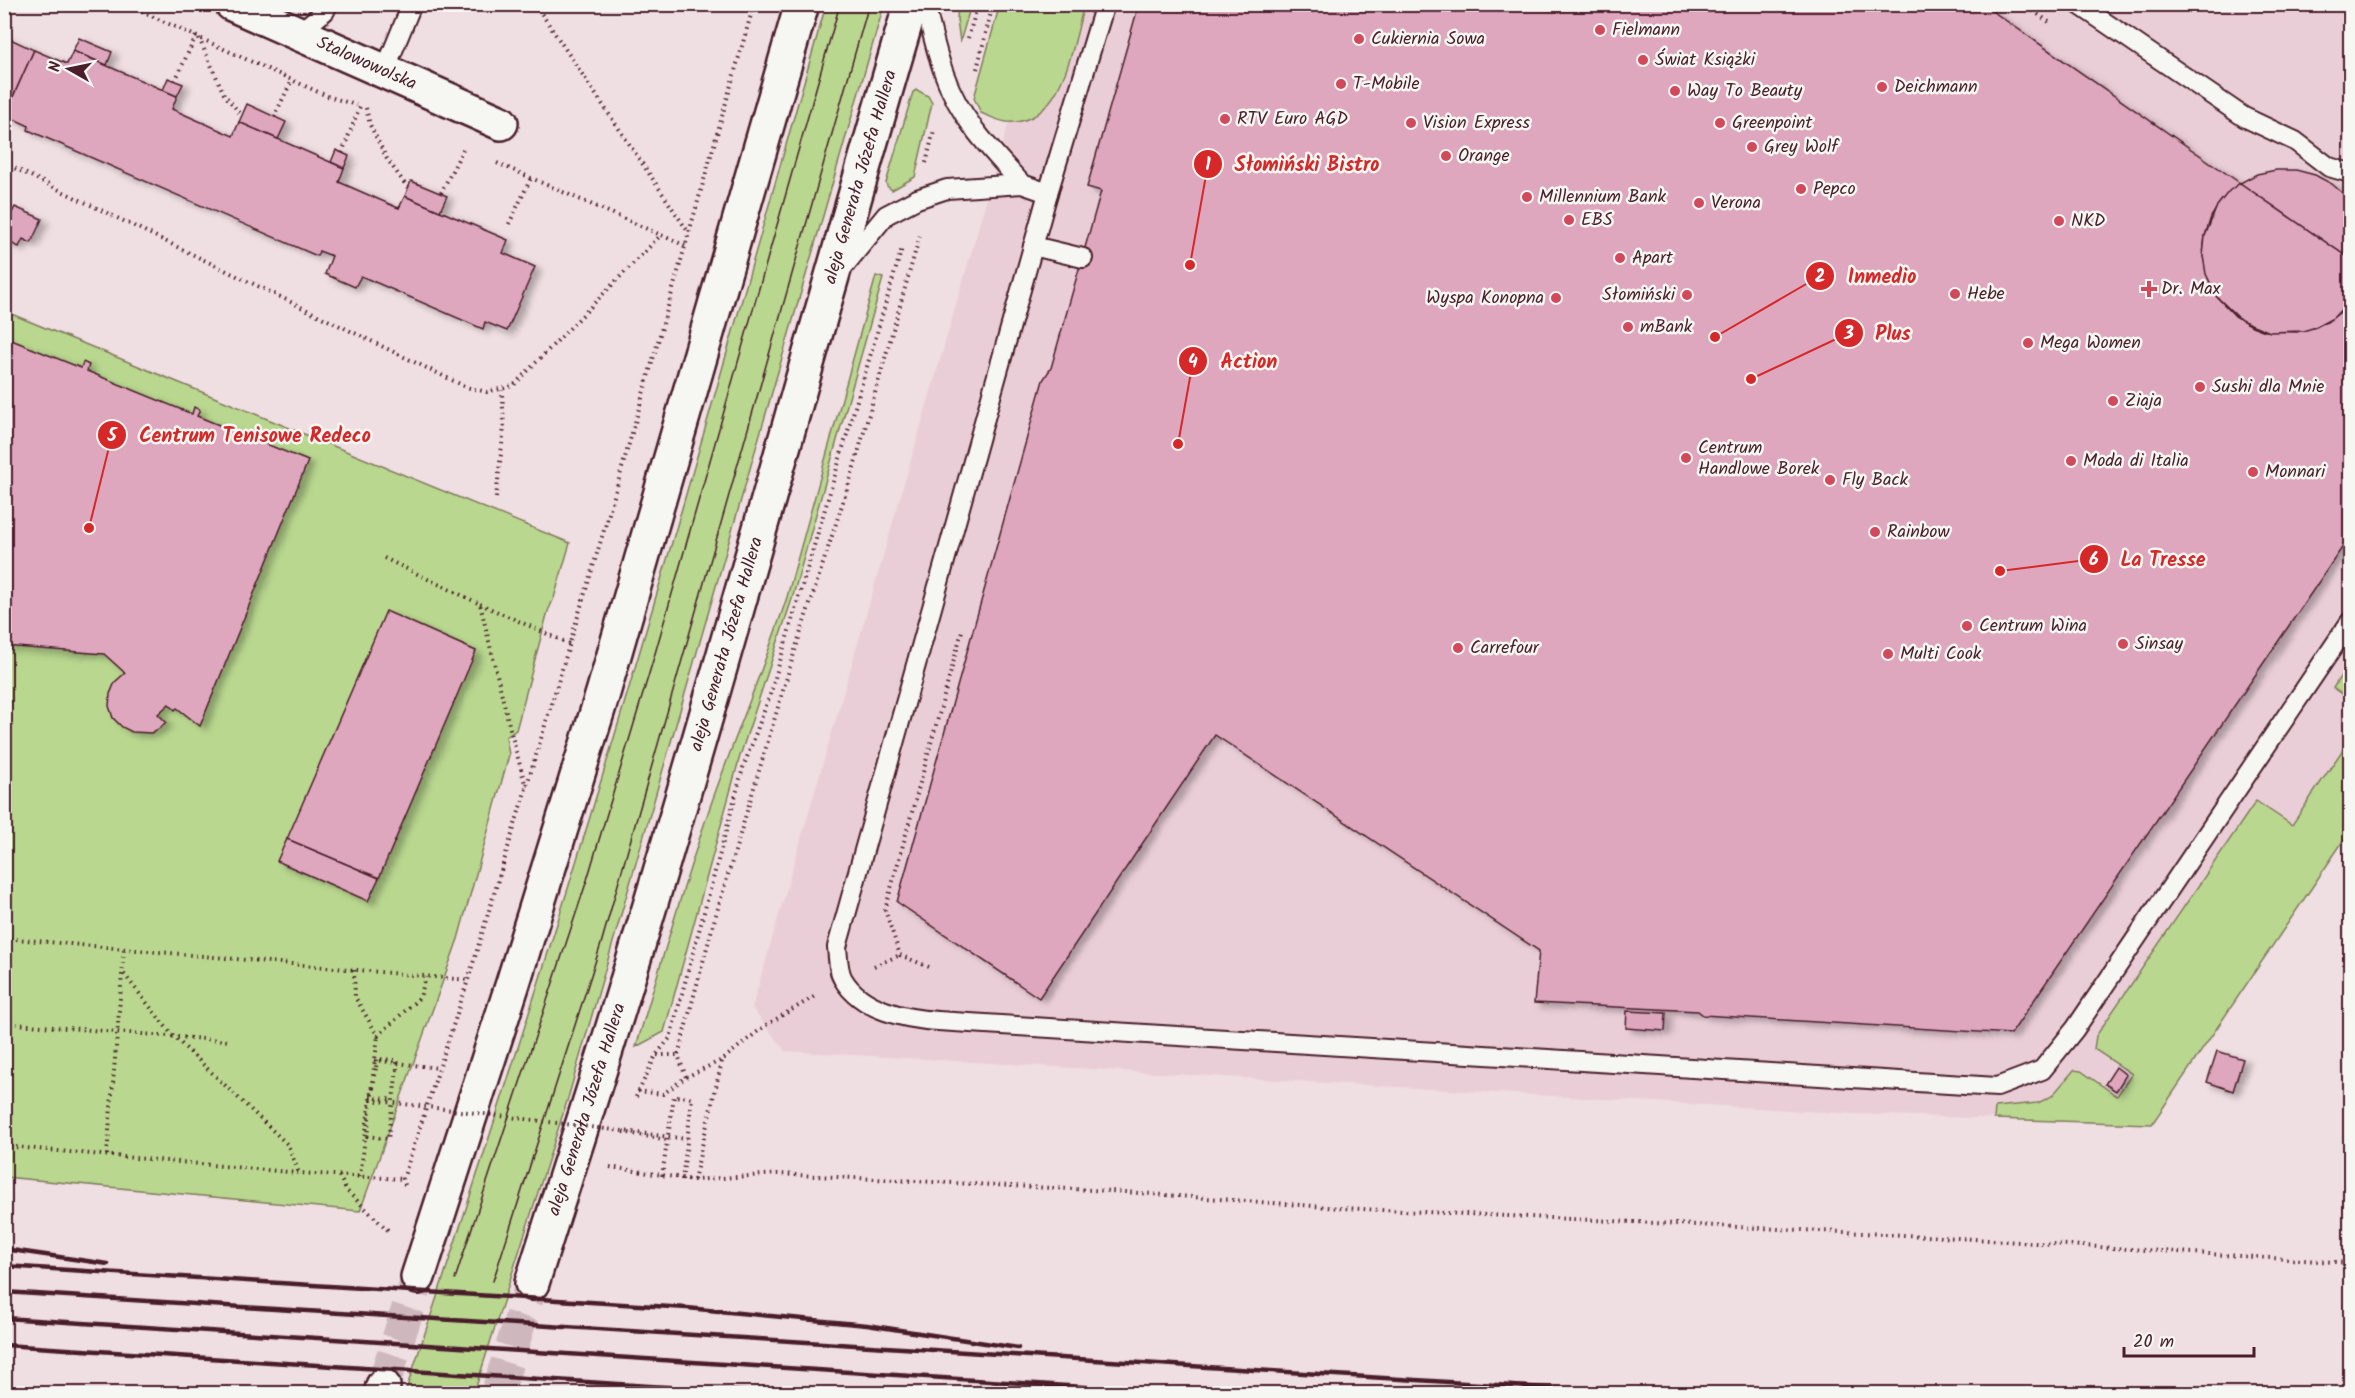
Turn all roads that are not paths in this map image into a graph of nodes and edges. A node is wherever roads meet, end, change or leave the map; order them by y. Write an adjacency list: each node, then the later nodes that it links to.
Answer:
1 (232, 4): 9 (main road, Stalowowolska)
2 (328, 4): 9 (lane)
3 (802, 4): 19 (main road)
4 (911, 4): 17 (main road, aleja Generała Józefa Hallera)
5 (925, 4): 13 (lane)
6 (1105, 4): 14 (lane)
7 (2078, 4): 12 (lane)
8 (412, 5): 10 (lane)
9 (299, 33): 10 (main road, Stalowowolska)
10 (385, 70): 11 (main road, Stalowowolska)
11 (501, 123)
12 (2350, 173)
13 (1022, 184): 14 (lane); 17 (lane)
14 (1048, 193): 15 (lane)
15 (1033, 246): 16 (lane); 18 (lane)
16 (1083, 258)
17 (828, 286): 20 (main road, aleja Generała Józefa Hallera)
18 (2350, 622)
19 (418, 1277)
20 (532, 1283)

